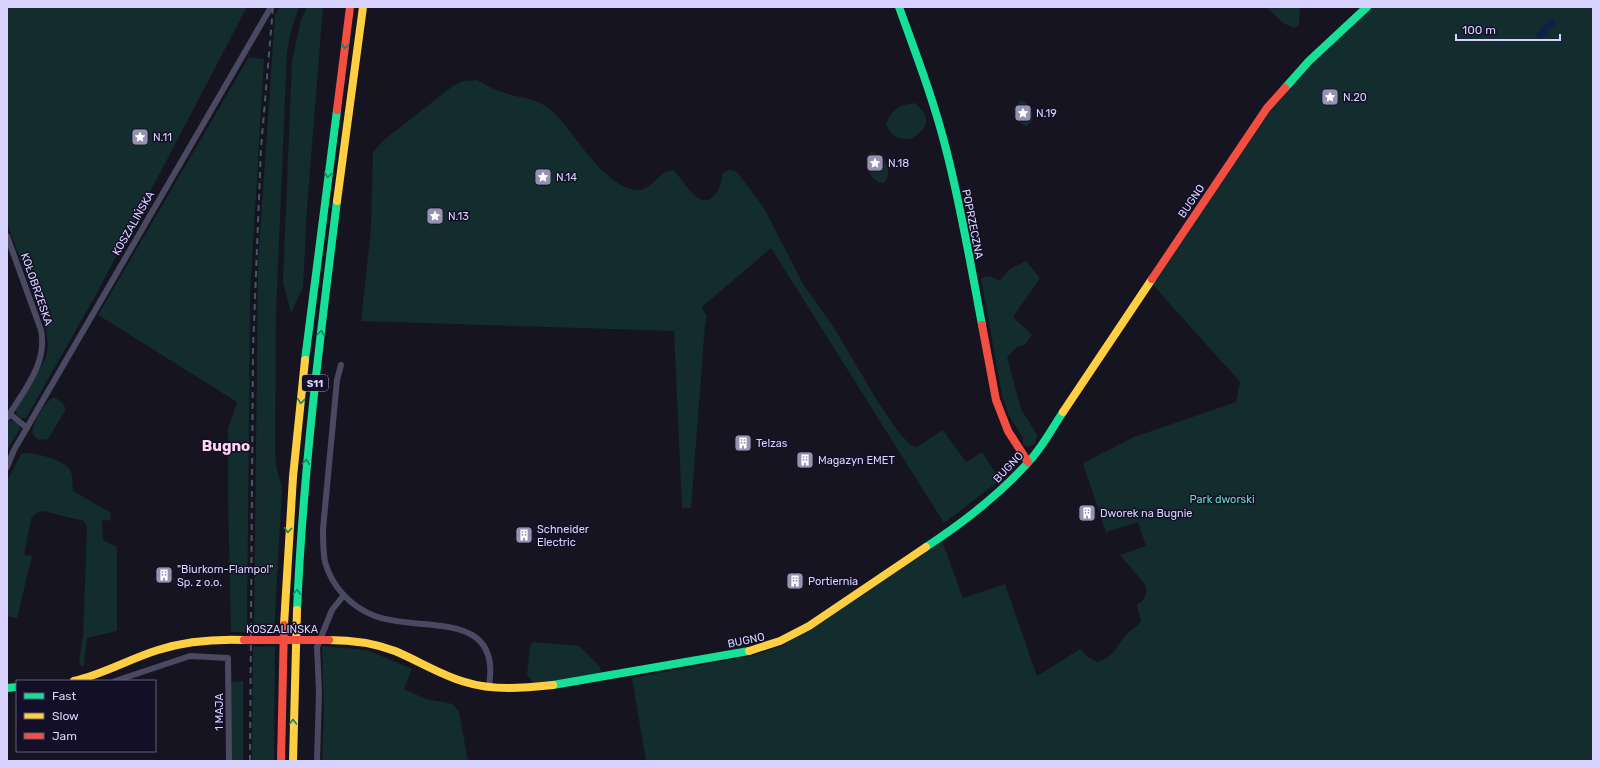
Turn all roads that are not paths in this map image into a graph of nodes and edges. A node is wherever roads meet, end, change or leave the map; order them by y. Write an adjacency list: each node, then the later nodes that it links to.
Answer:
1 (271, 7): 9 (street, KOSZALIŃSKA)
2 (350, 7): 19 (main road, S11, one-way to 19)
3 (363, 7): 20 (main road, S11, one-way to 3)
4 (899, 7): 12 (main road, POPRZECZNA)
5 (1367, 7): 12 (main road, BUGNO)
6 (7, 236): 8 (street, KOŁOBRZESKA)
7 (341, 365): 14 (street)
8 (8, 416): 9 (street, KOŁOBRZESKA)
9 (27, 428): 10 (street, KOSZALIŃSKA)
10 (14, 450): 11 (street, KOSZALIŃSKA); 13 (street, KOSZALIŃSKA)
11 (7, 458)
12 (1028, 462): 17 (main road, BUGNO)
13 (7, 466)
14 (344, 595): 17 (street); 21 (street)
15 (83, 680): 17 (main road, KOSZALIŃSKA, bridge)
16 (118, 680): 18 (street, 1 MAJA)
17 (489, 686)
18 (229, 761)
19 (281, 761)
20 (293, 761)
21 (317, 761)

